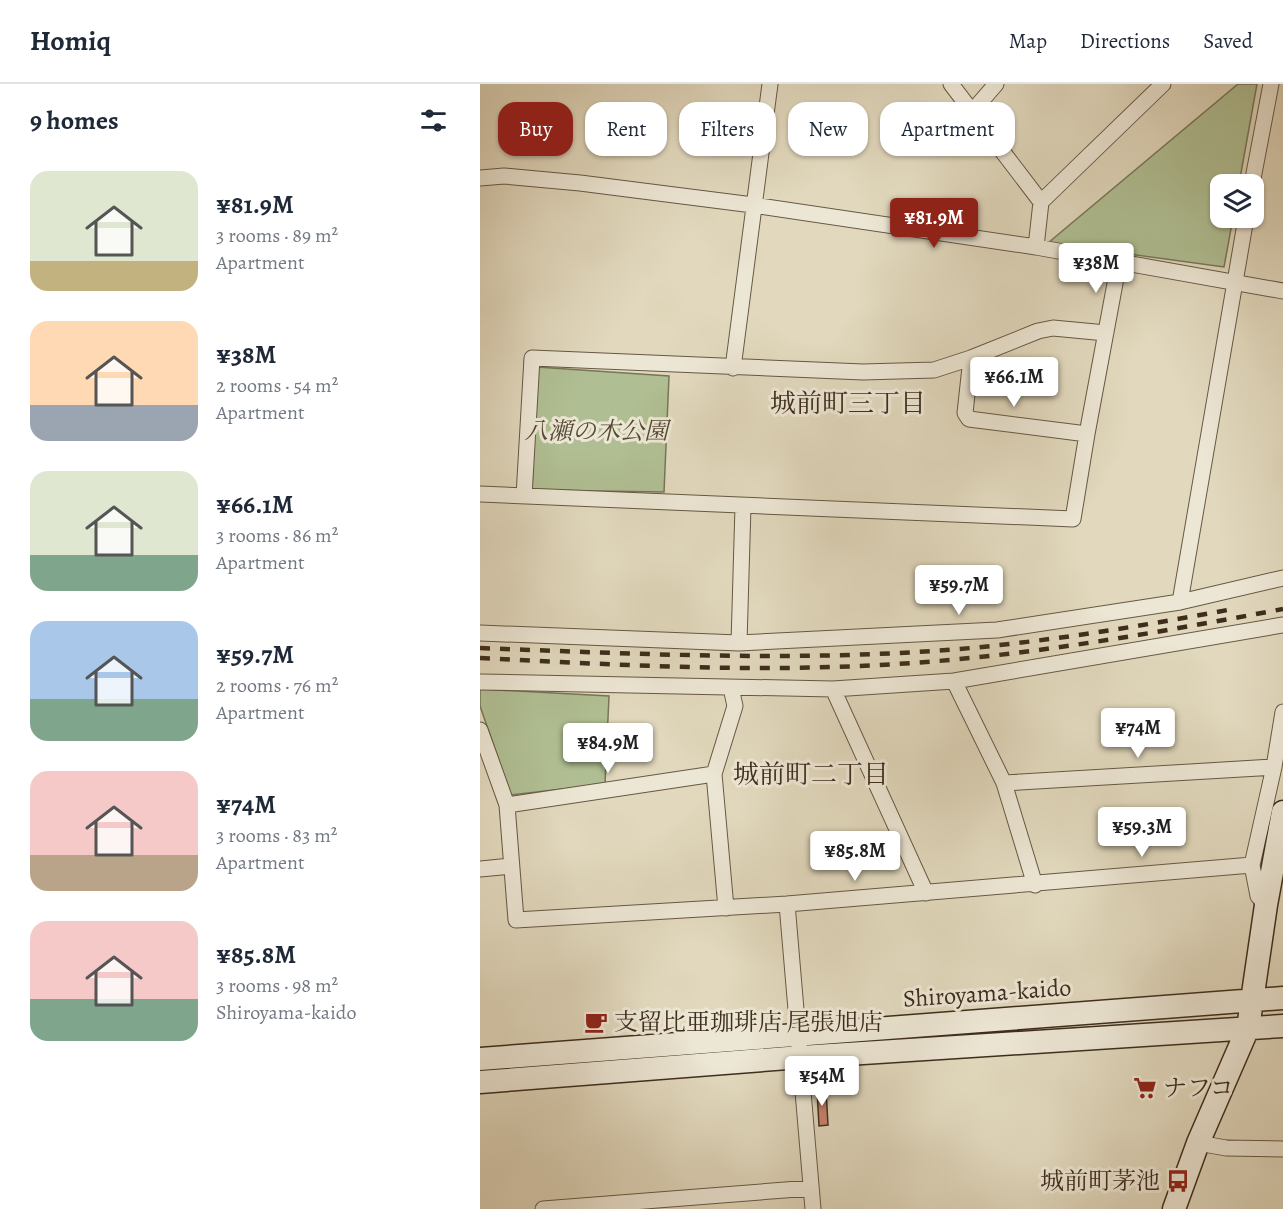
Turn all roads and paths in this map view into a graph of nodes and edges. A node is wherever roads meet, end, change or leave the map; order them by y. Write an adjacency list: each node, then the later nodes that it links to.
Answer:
1 (770, 84): 12 (street)
2 (951, 84): 6 (street)
3 (996, 84): 7 (street)
4 (1163, 84): 11 (street)
5 (1270, 84): 9 (street)
6 (963, 102)
7 (980, 102)
8 (1005, 156): 11 (street)
9 (1254, 174)
10 (480, 178): 12 (street)
11 (1041, 202): 14 (street)
12 (753, 205): 14 (street); 20 (street)
13 (1244, 228): 16 (street)
14 (1036, 247): 15 (street)
15 (1119, 262): 16 (street); 18 (street)
16 (1233, 283): 17 (street); 26 (street)
17 (1283, 291)
18 (1106, 333): 19 (street); 21 (street)
19 (971, 358): 20 (street); 21 (street)
20 (733, 368): 23 (street)
21 (1087, 434): 24 (street)
22 (480, 494): 23 (street)
23 (524, 496): 24 (street)
24 (743, 506): 29 (street)
25 (1283, 578): 26 (street)
26 (1180, 602): 29 (street)
27 (1283, 625): 30 (street)
28 (480, 633): 29 (street)
29 (739, 644)
30 (954, 681): 33 (street); 39 (street)
31 (480, 682): 32 (street)
32 (731, 688): 33 (street); 38 (street)
33 (833, 689): 46 (street)
34 (1283, 712): 37 (street)
35 (480, 730): 36 (street)
36 (483, 752): 40 (street)
37 (1274, 767): 39 (street); 42 (street)
38 (714, 774): 40 (street); 49 (street)
39 (1004, 783): 45 (street)
40 (507, 806): 43 (street)
41 (1283, 812): 48 (street)
42 (1252, 865): 45 (street); 48 (street)
43 (511, 866): 44 (street); 49 (street)
44 (480, 869)
45 (1035, 885): 46 (street)
46 (926, 892): 47 (street)
47 (787, 904): 49 (street); 54 (street)
48 (1266, 905): 51 (street)
49 (726, 908)
50 (1283, 998): 51 (street, Shiroyama-kaido)
51 (1252, 1001): 53 (street); 54 (street, Shiroyama-kaido)
52 (1283, 1026): 53 (street, Shiroyama-kaido)
53 (1248, 1028): 54 (street, Shiroyama-kaido); 57 (street)
54 (800, 1046): 55 (street, Shiroyama-kaido); 56 (street, Shiroyama-kaido); 59 (street)
55 (480, 1059)
56 (480, 1082)
57 (1198, 1143): 58 (street); 62 (street)
58 (1283, 1149)
59 (811, 1188): 60 (street); 61 (street)
60 (543, 1209)
61 (813, 1209)
62 (1174, 1209)

